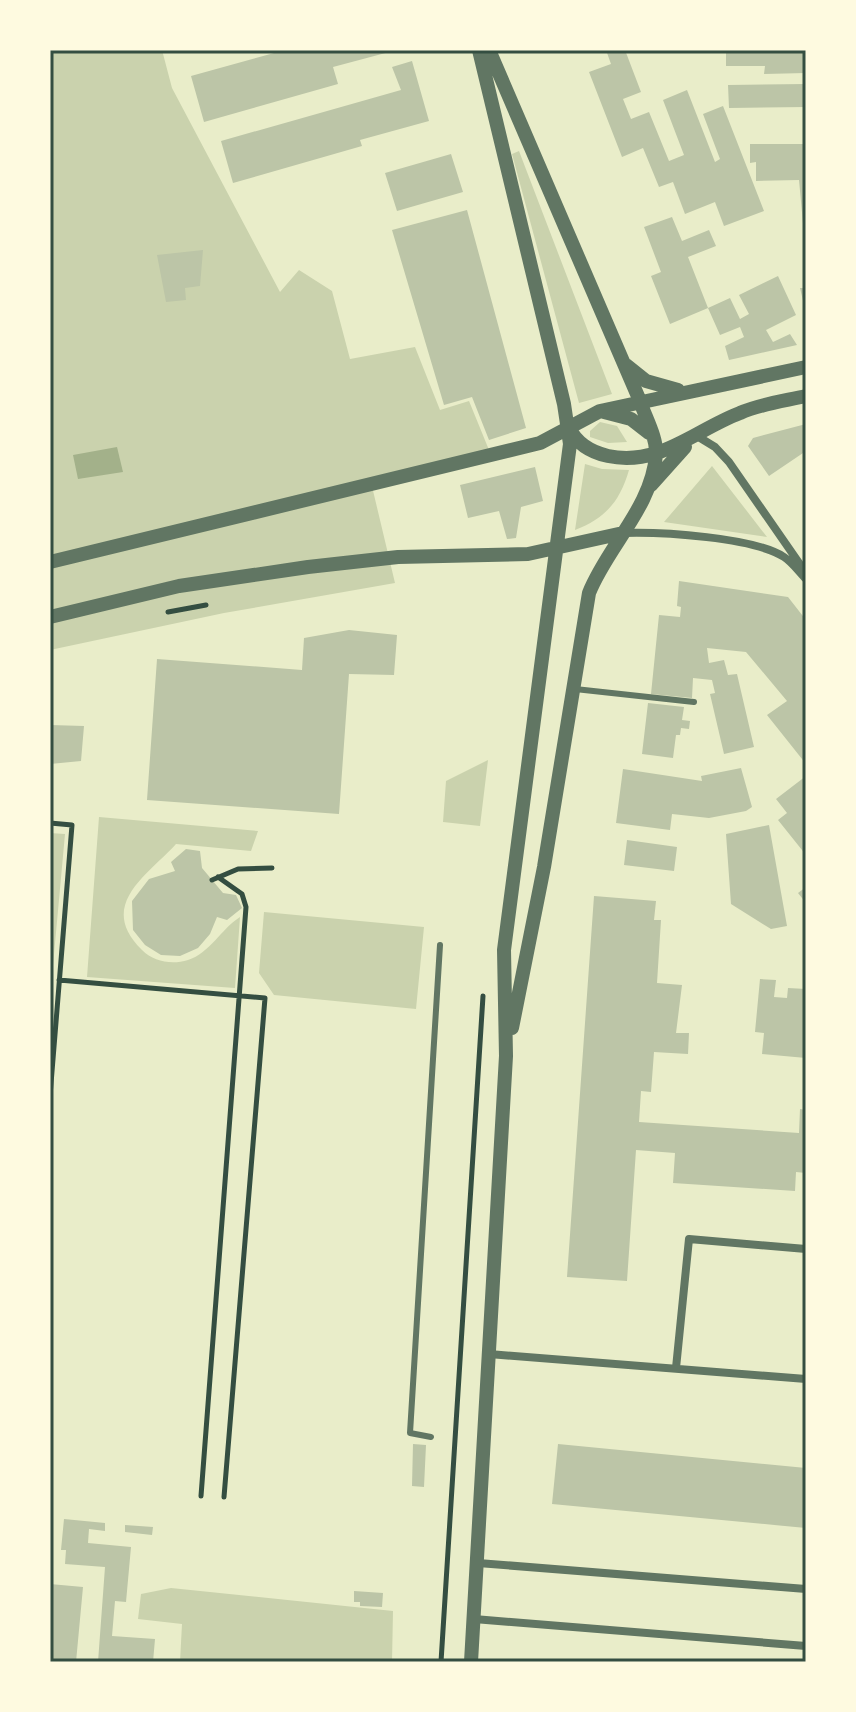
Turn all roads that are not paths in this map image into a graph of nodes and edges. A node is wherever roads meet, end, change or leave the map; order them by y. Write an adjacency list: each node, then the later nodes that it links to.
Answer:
1 (479, 50): 9 (street)
2 (489, 50): 3 (street)
3 (623, 363): 5 (street); 7 (street)
4 (806, 367): 5 (street)
5 (706, 390): 7 (street)
6 (806, 396): 10 (street)
7 (640, 401): 8 (street); 11 (street)
8 (600, 411): 9 (street); 11 (street)
9 (569, 428): 12 (street); 15 (street); 16 (street)
10 (697, 436): 12 (street); 13 (street); 17 (street)
11 (653, 439): 12 (street)
12 (656, 454): 13 (street)
13 (646, 492): 14 (street)
14 (623, 533): 15 (street); 17 (street); 19 (street)
15 (558, 549): 18 (street); 22 (street)
16 (50, 562)
17 (806, 576)
18 (50, 617)
19 (571, 689): 20 (lane); 22 (street)
20 (694, 702)
21 (440, 945): 27 (lane)
22 (506, 1056): 24 (street)
23 (806, 1249): 25 (street)
24 (489, 1354): 25 (street); 28 (street)
25 (676, 1368): 26 (street)
26 (806, 1379)
27 (431, 1437)
28 (478, 1563): 29 (street); 30 (street)
29 (806, 1589)
30 (474, 1619): 31 (street); 32 (street)
31 (806, 1646)
32 (471, 1662)

